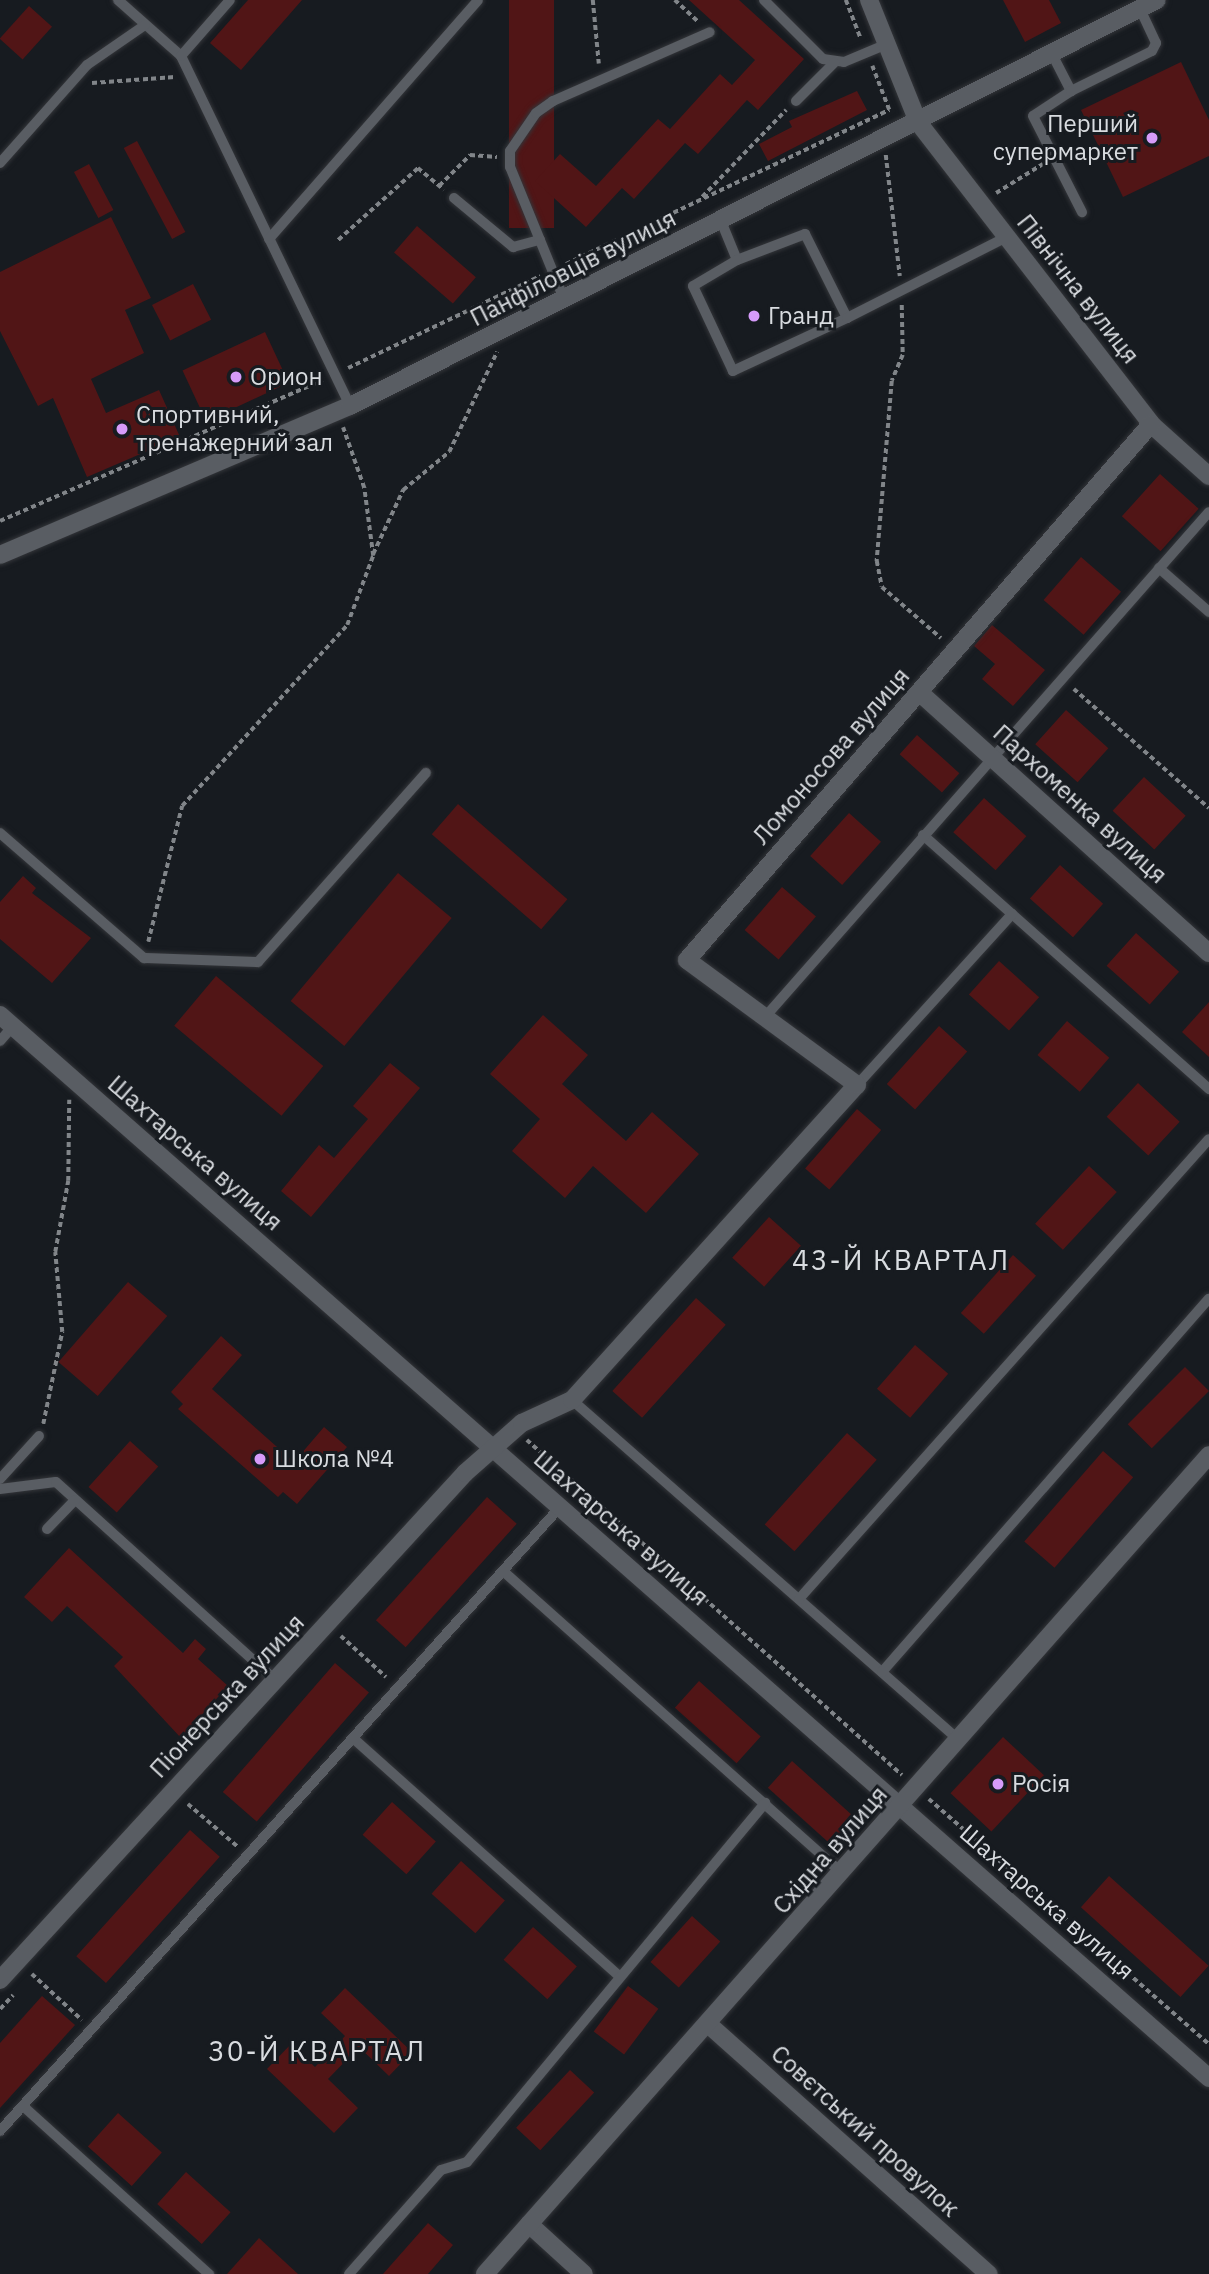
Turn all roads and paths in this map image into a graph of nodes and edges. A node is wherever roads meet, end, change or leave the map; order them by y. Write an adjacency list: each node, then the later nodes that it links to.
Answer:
1 (118, 0): 9 (lane)
2 (230, 0): 13 (lane)
3 (478, 0): 33 (lane)
4 (593, 0): 16 (path)
5 (675, 0): 10 (path)
6 (764, 0): 14 (lane)
7 (869, 0): 11 (street, Північна вулиця)
8 (1149, 4): 12 (street, Панфіловців вулиця); 18 (lane)
9 (145, 24): 13 (lane); 17 (lane)
10 (710, 32): 16 (lane)
11 (887, 44): 14 (lane); 21 (street, Північна вулиця)
12 (1052, 54): 18 (lane); 21 (street, Панфіловців вулиця)
13 (181, 56): 15 (lane)
14 (834, 63): 19 (lane)
15 (191, 78): 17 (path); 33 (lane)
16 (600, 80): 24 (lane)
17 (69, 85): 25 (lane)
18 (1071, 91): 23 (lane)
19 (796, 101): 28 (path)
20 (889, 110): 28 (path)
21 (918, 122): 22 (street, Панфіловців вулиця); 29 (street, Північна вулиця)
22 (884, 139): 31 (street, Панфіловців вулиця); 38 (path)
23 (1054, 157): 29 (path); 30 (lane)
24 (510, 159): 26 (path); 35 (lane)
25 (0, 163)
26 (439, 186): 27 (path); 34 (path)
27 (454, 198): 35 (lane)
28 (699, 200): 37 (path)
29 (980, 203): 32 (street, Північна вулиця)
30 (1082, 212)
31 (721, 221): 36 (lane); 39 (street, Панфіловців вулиця)
32 (1007, 237): 38 (lane); 44 (street, Північна вулиця)
33 (269, 239): 42 (lane)
34 (338, 240)
35 (540, 240): 37 (lane)
36 (737, 260): 40 (lane); 40 (lane)
37 (552, 270): 39 (lane); 42 (path)
38 (902, 290): 40 (lane); 52 (path)
39 (564, 299): 41 (street, Панфіловців вулиця)
40 (847, 318)
41 (509, 327): 43 (street, Панфіловців вулиця); 49 (path)
42 (334, 375): 43 (lane); 47 (path)
43 (343, 409): 48 (street, Панфіловців вулиця); 49 (path)
44 (1151, 424): 45 (street, Північна вулиця); 52 (street, Ломоносова вулиця)
45 (1209, 476)
46 (1209, 512): 50 (lane)
47 (0, 521)
48 (0, 555)
49 (373, 556): 62 (path)
50 (1159, 568): 51 (lane); 53 (lane)
51 (1209, 612)
52 (955, 651): 54 (street, Ломоносова вулиця)
53 (1062, 678): 55 (lane); 57 (path)
54 (919, 692): 55 (street, Пархоменка вулиця); 63 (street, Ломоносова вулиця)
55 (991, 758): 59 (lane); 61 (street, Пархоменка вулиця)
56 (426, 773): 62 (lane)
57 (1209, 808)
58 (0, 833): 62 (lane)
59 (923, 835): 60 (lane); 63 (lane)
60 (1012, 914): 66 (lane); 67 (lane)
61 (1209, 953)
62 (144, 958)
63 (765, 1017): 66 (street, Ломоносова вулиця)
64 (7, 1021): 65 (lane); 74 (street, Шахтарська вулиця)
65 (0, 1041)
66 (857, 1085): 71 (street)
67 (1209, 1089)
68 (69, 1098): 73 (path)
69 (1209, 1139): 82 (lane)
70 (1209, 1299): 84 (lane)
71 (572, 1400): 72 (street, Піонерська вулиця); 82 (lane)
72 (515, 1429): 74 (street, Піонерська вулиця); 89 (path)
73 (39, 1436): 76 (lane)
74 (493, 1448): 79 (street, Шахтарська вулиця); 85 (street, Піонерська вулиця)
75 (1209, 1455): 88 (street, Східна вулиця)
76 (0, 1479)
77 (0, 1489): 78 (lane)
78 (75, 1500): 80 (lane); 85 (lane)
79 (560, 1507): 81 (lane); 92 (street, Шахтарська вулиця)
80 (47, 1529)
81 (503, 1571): 86 (lane); 90 (lane)
82 (799, 1599): 84 (lane)
83 (341, 1636): 86 (path)
84 (882, 1672): 88 (lane)
85 (275, 1680): 97 (street, Піонерська вулиця)
86 (398, 1688): 87 (lane)
87 (353, 1738): 93 (lane); 96 (lane)
88 (959, 1740): 89 (street, Східна вулиця)
89 (917, 1788): 92 (street, Східна вулиця); 100 (path)
90 (765, 1803): 94 (lane); 96 (lane)
91 (188, 1804): 93 (path)
92 (901, 1807): 94 (street, Східна вулиця); 101 (street, Шахтарська вулиця)
93 (248, 1855): 99 (lane)
94 (842, 1872): 98 (street, Східна вулиця)
95 (32, 1974): 99 (path)
96 (620, 1977): 106 (lane)
97 (0, 1980)
98 (708, 2024): 104 (street, Східна вулиця); 109 (street, Совєтський провулок)
99 (91, 2029): 102 (lane)
100 (1209, 2044)
101 (1209, 2078)
102 (23, 2105): 103 (lane); 105 (lane)
103 (0, 2131)
104 (529, 2224): 107 (street, Східна вулиця); 108 (street)
105 (209, 2274)
106 (349, 2274)
107 (485, 2274)
108 (584, 2274)
109 (989, 2274)

